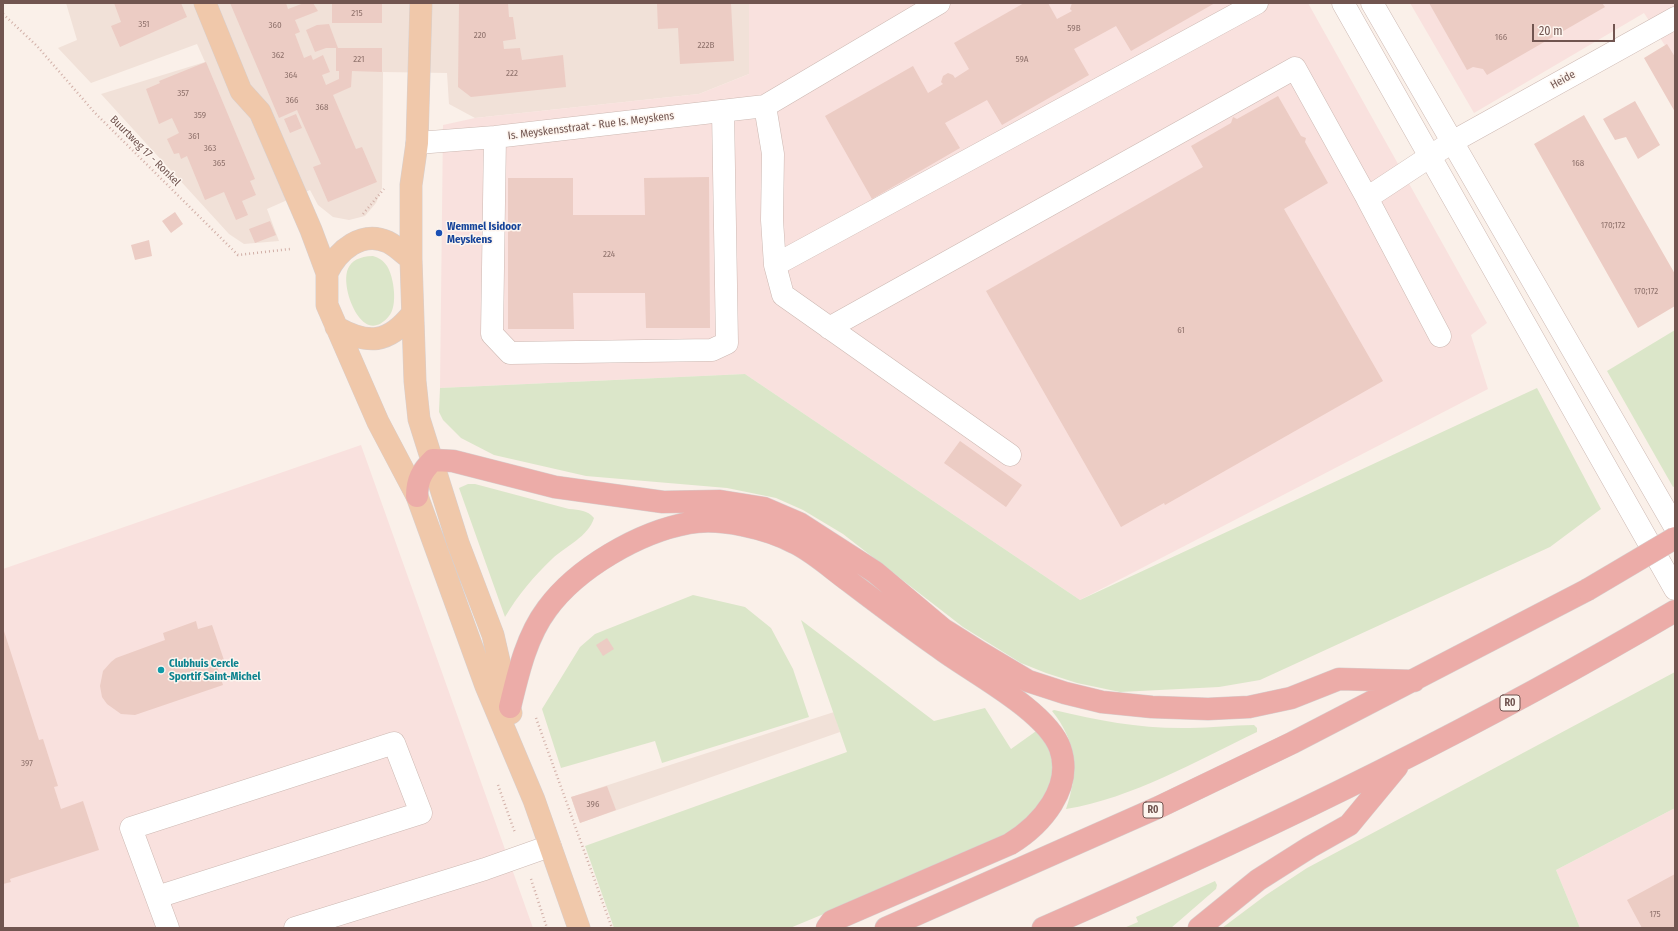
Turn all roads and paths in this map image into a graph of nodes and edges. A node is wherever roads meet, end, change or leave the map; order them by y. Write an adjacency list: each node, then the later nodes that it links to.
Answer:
1 (205, 3): 21 (main road)
2 (421, 3): 13 (main road)
3 (939, 3): 9 (street)
4 (1257, 3): 20 (street)
5 (1343, 3): 14 (street)
6 (1372, 3): 12 (street)
7 (3, 14): 18 (path, Buurtweg 17 - Ronkel)
8 (1675, 18): 12 (street, Heide)
9 (765, 106): 10 (street, Is. Meyskensstraat - Rue Is. Meyskens); 20 (street)
10 (723, 111): 11 (street, Is. Meyskensstraat - Rue Is. Meyskens); 11 (street)
11 (494, 137): 13 (street, Is. Meyskensstraat - Rue Is. Meyskens)
12 (1452, 142): 14 (street, Heide); 29 (street)
13 (417, 143): 19 (main road)
14 (1430, 157): 16 (street, Heide); 31 (street)
15 (388, 185): 17 (path)
16 (1367, 198): 24 (street); 25 (street)
17 (358, 219)
18 (296, 248)
19 (411, 259): 21 (main road); 22 (main road)
20 (775, 265): 24 (street)
21 (327, 273): 23 (main road)
22 (412, 314): 23 (main road); 27 (main road)
23 (336, 327): 28 (main road)
24 (829, 328): 26 (street)
25 (1440, 336)
26 (1010, 455)
27 (433, 460): 28 (highway); 33 (highway); 34 (main road)
28 (416, 496): 37 (main road)
29 (1675, 528)
30 (1675, 538): 33 (highway, R0, bridge)
31 (1675, 589)
32 (1675, 611): 36 (highway, R0)
33 (1414, 681): 45 (highway, R0)
34 (510, 707): 37 (main road); 44 (highway)
35 (535, 713): 43 (path)
36 (1402, 762): 46 (highway, R0); 47 (highway)
37 (534, 800): 38 (main road)
38 (550, 846): 41 (street); 42 (main road)
39 (157, 897): 39 (street); 40 (street)
40 (168, 928)
41 (295, 928)
42 (579, 928)
43 (612, 928)
44 (827, 928)
45 (886, 928)
46 (1044, 928)
47 (1199, 928)

